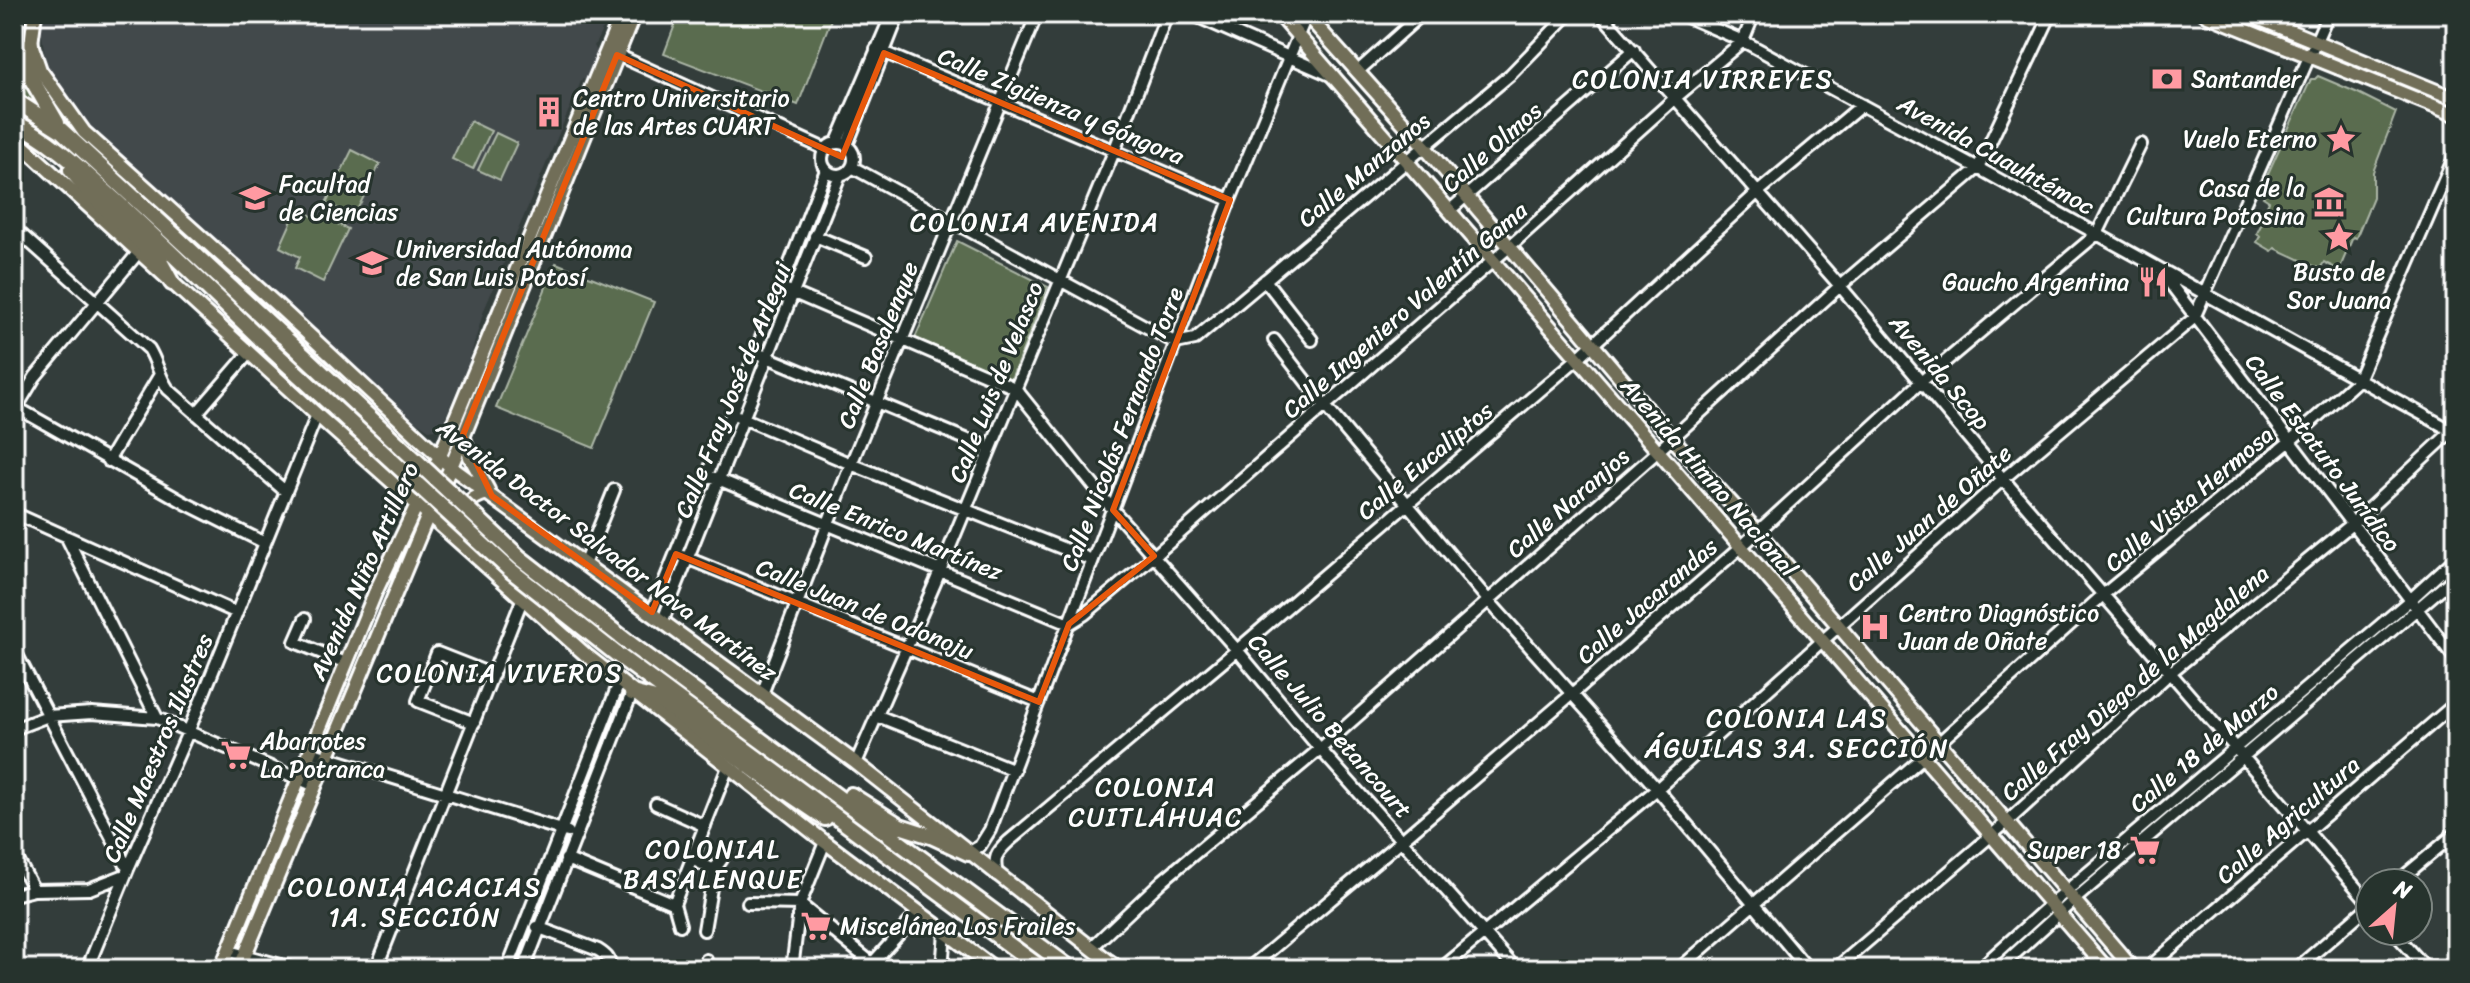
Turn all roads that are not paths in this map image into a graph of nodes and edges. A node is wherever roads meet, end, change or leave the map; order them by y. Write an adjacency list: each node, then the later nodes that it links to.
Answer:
1 (35, 14): 23 (main road)
2 (622, 14): 26 (main road, Avenida Niño Artillero)
3 (634, 14): 26 (main road, Avenida Niño Artillero)
4 (892, 14): 25 (street)
5 (899, 14): 25 (street)
6 (1037, 14): 34 (street, Calle Basalenque)
7 (1167, 14): 45 (street, Calle Luis de Velasco)
8 (1191, 14): 28 (street)
9 (1279, 14): 20 (main road, Avenida Himno Nacional)
10 (1306, 14): 20 (street, Calle Nicolás Fernando Torre); 29 (main road, Avenida Himno Nacional)
11 (1422, 14): 29 (street)
12 (1569, 14): 43 (street, Calle Manzanos)
13 (1601, 14): 24 (street, Avenida Scop)
14 (1680, 14): 21 (street, Avenida Cuauhtémoc)
15 (1754, 14): 21 (street, Calle Ingeniero Valentín Gama)
16 (2051, 14): 49 (street, Calle Naranjos)
17 (2205, 14): 27 (main road)
18 (2248, 14): 22 (main road)
19 (2328, 14): 22 (street, Calle Juan de Oñate)
20 (1298, 36): 28 (street, Calle Nicolás Fernando Torre); 30 (main road, Avenida Himno Nacional)
21 (1743, 41): 31 (street, Calle Ingeniero Valentín Gama); 35 (street, Avenida Cuauhtémoc)
22 (2316, 41): 27 (street, Calle Juan de Oñate); 32 (main road)
23 (31, 44): 38 (highway); 94 (main road, Avenida Doctor Salvador Nava Martínez)
24 (1634, 50): 31 (street, Avenida Scop); 53 (street, Calle Olmos)
25 (880, 51): 34 (street, Calle Zigüenza y Góngora); 40 (street)
26 (612, 53): 44 (street); 96 (main road, Avenida Niño Artillero)
27 (2310, 55): 36 (main road); 71 (street, Calle Juan de Oñate)
28 (1290, 56): 30 (street); 54 (street, Calle Nicolás Fernando Torre)
29 (1357, 72): 43 (main road, Avenida Himno Nacional)
30 (1336, 78): 47 (main road, Avenida Himno Nacional)
31 (1674, 99): 52 (street, Avenida Scop); 60 (street, Calle Ingeniero Valentín Gama)
32 (2456, 99)
33 (14, 100): 38 (highway, Avenida Doctor Salvador Nava Martínez)
34 (1000, 100): 45 (street, Calle Zigüenza y Góngora); 56 (street, Calle Basalenque)
35 (1862, 105): 49 (street, Avenida Cuauhtémoc); 52 (street, Calle Eucaliptos)
36 (2456, 115)
37 (14, 122): 42 (highway)
38 (61, 130): 171 (highway, Avenida Doctor Salvador Nava Martínez, bridge)
39 (14, 141): 61 (main road)
40 (842, 144): 44 (street); 48 (street)
41 (2141, 144): 58 (street)
42 (51, 145): 67 (highway); 191 (highway, bridge)
43 (1424, 146): 47 (street, Calle Manzanos); 53 (main road, Avenida Himno Nacional)
44 (825, 149): 50 (street)
45 (1115, 149): 54 (street, Calle Zigüenza y Góngora); 66 (street, Calle Luis de Velasco)
46 (2456, 153): 84 (street, Calle Vista Hermosa)
47 (1407, 160): 55 (main road, Avenida Himno Nacional); 65 (street, Calle Manzanos)
48 (852, 167): 51 (street); 56 (street)
49 (1978, 168): 58 (street, Avenida Cuauhtémoc); 68 (street, Calle Naranjos)
50 (826, 170): 51 (street); 69 (street, Calle Fray José de Arlegui)
51 (840, 175): 59 (street, Calle Fray José de Arlegui)
52 (1757, 193): 68 (street, Avenida Scop); 78 (street, Calle Eucaliptos)
53 (1467, 196): 55 (street, Calle Olmos); 60 (main road, Avenida Himno Nacional)
54 (1230, 200): 77 (street, Calle Nicolás Fernando Torre)
55 (1449, 211): 63 (main road, Avenida Himno Nacional)
56 (950, 222): 66 (street); 74 (street, Calle Basalenque)
57 (14, 228): 72 (street)
58 (2097, 234): 64 (street, Avenida Cuauhtémoc); 85 (street, Calle Jacarandas)
59 (815, 236): 62 (street); 70 (street, Calle Fray José de Arlegui)
60 (1509, 247): 63 (street, Calle Ingeniero Valentín Gama); 78 (main road, Avenida Himno Nacional)
61 (138, 253): 67 (main road); 72 (street)
62 (866, 257)
63 (1493, 262): 82 (main road, Avenida Himno Nacional); 88 (street, Calle Ingeniero Valentín Gama)
64 (2160, 269): 71 (street, Avenida Cuauhtémoc); 73 (street, Calle Estatuto Jurídico)
65 (1265, 280): 76 (street); 77 (street, Calle Manzanos)
66 (1059, 281): 77 (street); 86 (street, Calle Luis de Velasco)
67 (172, 283): 79 (main road)
68 (1840, 286): 85 (street, Avenida Scop); 98 (street, Calle Naranjos)
69 (782, 288): 70 (street); 80 (street, Calle Fray José de Arlegui)
70 (794, 293): 74 (street); 81 (street, Calle Fray José de Arlegui)
71 (2205, 294): 73 (street, Calle Juan de Oñate); 84 (street, Avenida Cuauhtémoc)
72 (97, 302): 83 (street); 89 (street)
73 (2194, 318): 99 (street, Calle Estatuto Jurídico); 109 (street, Calle Juan de Oñate)
74 (901, 339): 86 (street); 87 (street, Calle Basalenque)
75 (1274, 340): 88 (street)
76 (1312, 340)
77 (1176, 343): 116 (street, Calle Nicolás Fernando Torre)
78 (1594, 344): 82 (street, Calle Eucaliptos); 98 (main road, Avenida Himno Nacional)
79 (249, 353): 91 (street); 92 (main road)
80 (755, 353): 81 (street); 90 (street, Calle Fray José de Arlegui)
81 (768, 358): 87 (street); 93 (street, Calle Fray José de Arlegui)
82 (1577, 359): 101 (main road, Avenida Himno Nacional); 114 (street, Calle Eucaliptos)
83 (159, 376): 91 (street); 103 (street)
84 (2358, 380): 95 (street, Avenida Cuauhtémoc); 99 (street, Calle Vista Hermosa)
85 (1922, 381): 109 (street, Avenida Scop); 121 (street, Calle Jacarandas)
86 (1015, 388): 100 (street, Calle Luis de Velasco); 116 (street, Calle Julio Betancourt)
87 (877, 402): 100 (street); 104 (street, Calle Basalenque)
88 (1325, 406): 114 (street); 127 (street, Calle Ingeniero Valentín Gama)
89 (15, 408): 103 (street)
90 (732, 413): 93 (street); 107 (street, Calle Fray José de Arlegui)
91 (196, 414): 111 (street)
92 (317, 415): 106 (main road); 111 (street, Calle Maestros Ilustres)
93 (743, 418): 104 (street); 108 (street, Calle Fray José de Arlegui)
94 (404, 423): 97 (main road, Avenida Doctor Salvador Nava Martínez); 106 (main road)
95 (2455, 429): 120 (street, Calle Fray Diego de la Magdalena)
96 (457, 432): 97 (main road); 102 (main road, Avenida Niño Artillero); 105 (main road, Avenida Niño Artillero); 112 (main road)
97 (418, 436): 102 (main road, Avenida Doctor Salvador Nava Martínez)
98 (1672, 438): 101 (street, Calle Naranjos); 121 (main road, Avenida Himno Nacional)
99 (2289, 442): 120 (street, Calle Estatuto Jurídico); 134 (street, Calle Vista Hermosa)
100 (990, 449): 115 (street, Calle Luis de Velasco)
101 (1657, 452): 125 (main road, Avenida Himno Nacional); 136 (street, Calle Naranjos)
102 (440, 456): 105 (main road, Avenida Doctor Salvador Nava Martínez); 113 (main road, Avenida Niño Artillero)
103 (108, 461): 124 (street)
104 (851, 464): 115 (street); 119 (street, Calle Basalenque)
105 (451, 467): 112 (main road, Avenida Doctor Salvador Nava Martínez); 118 (main road, Avenida Niño Artillero)
106 (381, 472): 113 (main road)
107 (708, 475): 108 (street, Calle Enrico Martínez); 126 (street, Calle Fray José de Arlegui)
108 (719, 479): 119 (street, Calle Enrico Martínez); 128 (street, Calle Fray José de Arlegui)
109 (2003, 479): 134 (street, Avenida Scop); 144 (street, Calle Juan de Oñate)
110 (614, 490): 131 (street)
111 (285, 491): 124 (street, Calle Maestros Ilustres)
112 (490, 494): 123 (main road); 131 (main road, Avenida Doctor Salvador Nava Martínez)
113 (417, 504): 118 (main road); 150 (main road, Avenida Niño Artillero)
114 (1406, 504): 136 (street); 148 (street, Calle Eucaliptos)
115 (965, 509): 130 (street); 132 (street, Calle Luis de Velasco)
116 (1113, 510): 127 (street, Calle Julio Betancourt); 130 (street, Calle Nicolás Fernando Torre)
117 (14, 513): 122 (street)
118 (428, 515): 123 (main road); 170 (main road, Avenida Niño Artillero)
119 (828, 524): 132 (street, Calle Enrico Martínez); 138 (street, Calle Basalenque)
120 (2352, 524): 137 (street, Calle Estatuto Jurídico); 151 (street, Calle Fray Diego de la Magdalena)
121 (1757, 531): 125 (street, Calle Jacarandas); 144 (main road, Avenida Himno Nacional)
122 (66, 536): 140 (street); 161 (street)
123 (454, 540): 135 (main road)
124 (265, 543): 140 (street, Calle Maestros Ilustres)
125 (1741, 547): 145 (main road, Avenida Himno Nacional); 156 (street, Calle Jacarandas)
126 (676, 553): 128 (street, Calle Juan de Odonoju); 141 (street, Calle Fray José de Arlegui)
127 (1154, 556): 143 (street, Calle Ingeniero Valentín Gama); 148 (street, Calle Julio Betancourt)
128 (688, 558): 138 (street, Calle Juan de Odonoju); 141 (street, Calle Fray José de Arlegui)
129 (2456, 558): 137 (street, Calle 18 de Marzo)
130 (1092, 560): 143 (street, Calle Nicolás Fernando Torre)
131 (585, 562): 141 (main road, Avenida Doctor Salvador Nava Martínez)
132 (940, 570): 143 (street, Calle Enrico Martínez); 147 (street, Calle Luis de Velasco)
133 (2456, 576): 139 (street, Calle 18 de Marzo)
134 (2104, 594): 151 (street, Avenida Scop); 165 (street, Calle Vista Hermosa)
135 (522, 600): 152 (street); 153 (main road)
136 (1488, 600): 156 (street); 166 (street, Calle Naranjos)
137 (2410, 600): 139 (street, Calle Estatuto Jurídico); 167 (street, Calle 18 de Marzo)
138 (797, 603): 147 (street, Calle Juan de Odonoju); 155 (street, Calle Basalenque)
139 (2418, 610): 149 (street, Calle Estatuto Jurídico); 167 (street, Calle 18 de Marzo)
140 (237, 613): 164 (street, Calle Maestros Ilustres)
141 (658, 616): 155 (main road, Avenida Doctor Salvador Nava Martínez)
142 (305, 619): 150 (street)
143 (1069, 624): 157 (street, Calle Nicolás Fernando Torre)
144 (1838, 625): 145 (street, Calle Juan de Oñate); 165 (main road, Avenida Himno Nacional)
145 (1822, 640): 169 (main road, Avenida Himno Nacional); 177 (street, Calle Juan de Oñate)
146 (14, 649): 159 (street)
147 (906, 649): 157 (street, Calle Juan de Odonoju); 160 (street, Calle Luis de Velasco)
148 (1237, 650): 166 (street, Calle Julio Betancourt); 189 (street, Calle Eucaliptos)
149 (2456, 660)
150 (346, 663): 168 (main road, Avenida Niño Artillero)
151 (2171, 672): 167 (street, Avenida Scop); 180 (street, Calle Fray Diego de la Magdalena)
152 (493, 675): 162 (street); 162 (street)
153 (619, 683): 154 (main road); 182 (street)
154 (632, 693): 173 (main road); 186 (street); 191 (highway)
155 (762, 694): 172 (main road, Avenida Doctor Salvador Nava Martínez)
156 (1572, 694): 177 (street); 188 (street, Calle Jacarandas)
157 (1039, 702): 174 (street, Calle Nicolás Fernando Torre)
158 (2456, 703): 184 (street, Calle Agricultura)
159 (48, 716): 161 (street); 163 (street); 199 (street)
160 (878, 716): 172 (street, Calle Luis de Velasco); 174 (street)
161 (157, 718): 164 (street)
162 (474, 723): 178 (street)
163 (14, 729)
164 (189, 730): 175 (street); 199 (street, Calle Maestros Ilustres)
165 (1939, 743): 169 (street, Calle Vista Hermosa); 180 (main road, Avenida Himno Nacional)
166 (1320, 749): 188 (street, Calle Julio Betancourt); 220 (street, Calle Naranjos)
167 (2239, 751): 184 (street, Avenida Scop); 204 (street, Calle 18 de Marzo)
168 (310, 752): 170 (street); 175 (main road, Avenida Niño Artillero)
169 (1923, 757): 187 (main road, Avenida Himno Nacional); 208 (street, Calle Vista Hermosa)
170 (327, 758): 176 (main road, Avenida Niño Artillero); 178 (street)
171 (791, 761): 193 (highway); 239 (highway, Avenida Doctor Salvador Nava Martínez)
172 (856, 763): 193 (main road, Avenida Doctor Salvador Nava Martínez)
173 (728, 767): 181 (street); 190 (main road)
174 (1014, 770): 183 (street, Calle Nicolás Fernando Torre)
175 (299, 779): 176 (street); 221 (main road, Avenida Niño Artillero)
176 (315, 786): 222 (main road, Avenida Niño Artillero)
177 (1657, 789): 208 (street); 218 (street, Calle Juan de Oñate)
178 (444, 794): 182 (street); 230 (street)
179 (656, 804): 181 (street)
180 (2007, 822): 187 (street, Calle Fray Diego de la Magdalena); 204 (main road, Avenida Himno Nacional)
181 (705, 826): 195 (street)
182 (562, 830): 186 (street); 212 (street)
183 (990, 830): 189 (street); 193 (street, Calle Nicolás Fernando Torre)
184 (2307, 830): 201 (street, Avenida Scop); 250 (street, Calle Agricultura)
185 (2456, 833): 197 (street)
186 (576, 834): 194 (street)
187 (1991, 834): 209 (main road, Avenida Himno Nacional); 245 (street, Calle Fray Diego de la Magdalena)
188 (1402, 840): 218 (street, Calle Julio Betancourt); 240 (street, Calle Jacarandas)
189 (1009, 841): 200 (street)
190 (825, 842): 207 (street); 210 (main road)
191 (874, 845): 217 (highway)
192 (14, 853): 202 (street)
193 (968, 853): 200 (main road, Avenida Doctor Salvador Nava Martínez)
194 (566, 859): 206 (street); 214 (street)
195 (692, 859): 198 (street); 206 (street)
196 (722, 859): 198 (street)
197 (2415, 867)
198 (714, 870): 215 (street)
199 (126, 872): 202 (street); 226 (street, Calle Maestros Ilustres)
200 (997, 875): 220 (main road, Avenida Doctor Salvador Nava Martínez)
201 (2354, 886)
202 (34, 890): 203 (street)
203 (14, 895)
204 (2070, 895): 209 (street, Calle 18 de Marzo); 249 (main road, Avenida Himno Nacional)
205 (748, 903): 207 (street)
206 (674, 904): 213 (street)
207 (800, 904): 224 (street); 234 (street)
208 (1754, 904): 243 (street, Calle Vista Hermosa); 244 (street)
209 (2055, 909): 246 (street, Calle 18 de Marzo); 247 (street, Calle 18 de Marzo); 248 (main road, Avenida Himno Nacional)
210 (919, 912): 216 (main road); 224 (street)
211 (2354, 919): 251 (street)
212 (526, 923): 214 (street); 231 (street)
213 (680, 925)
214 (540, 929): 232 (street); 233 (street)
215 (704, 930)
216 (945, 932): 235 (street); 236 (main road)
217 (993, 933): 237 (highway); 238 (highway)
218 (1484, 933): 241 (street, Calle Juan de Oñate); 242 (street, Calle Julio Betancourt)
219 (2407, 947): 252 (street)
220 (1091, 948): 225 (main road, Avenida Doctor Salvador Nava Martínez)
221 (228, 951): 222 (street); 227 (main road, Avenida Niño Artillero)
222 (245, 954): 228 (main road, Avenida Niño Artillero); 229 (street)
223 (2456, 962): 253 (main road)
224 (870, 966)
225 (1115, 967)
226 (87, 969)
227 (221, 969)
228 (239, 969)
229 (296, 969)
230 (376, 969)
231 (507, 969)
232 (524, 969)
233 (610, 969)
234 (792, 969)
235 (942, 969)
236 (995, 969)
237 (1033, 969)
238 (1042, 969)
239 (1071, 969)
240 (1248, 969)
241 (1441, 969)
242 (1516, 969)
243 (1679, 969)
244 (1808, 969)
245 (1835, 969)
246 (1979, 969)
247 (1998, 969)
248 (2107, 969)
249 (2133, 969)
250 (2147, 969)
251 (2296, 969)
252 (2427, 969)
253 (2448, 969)

